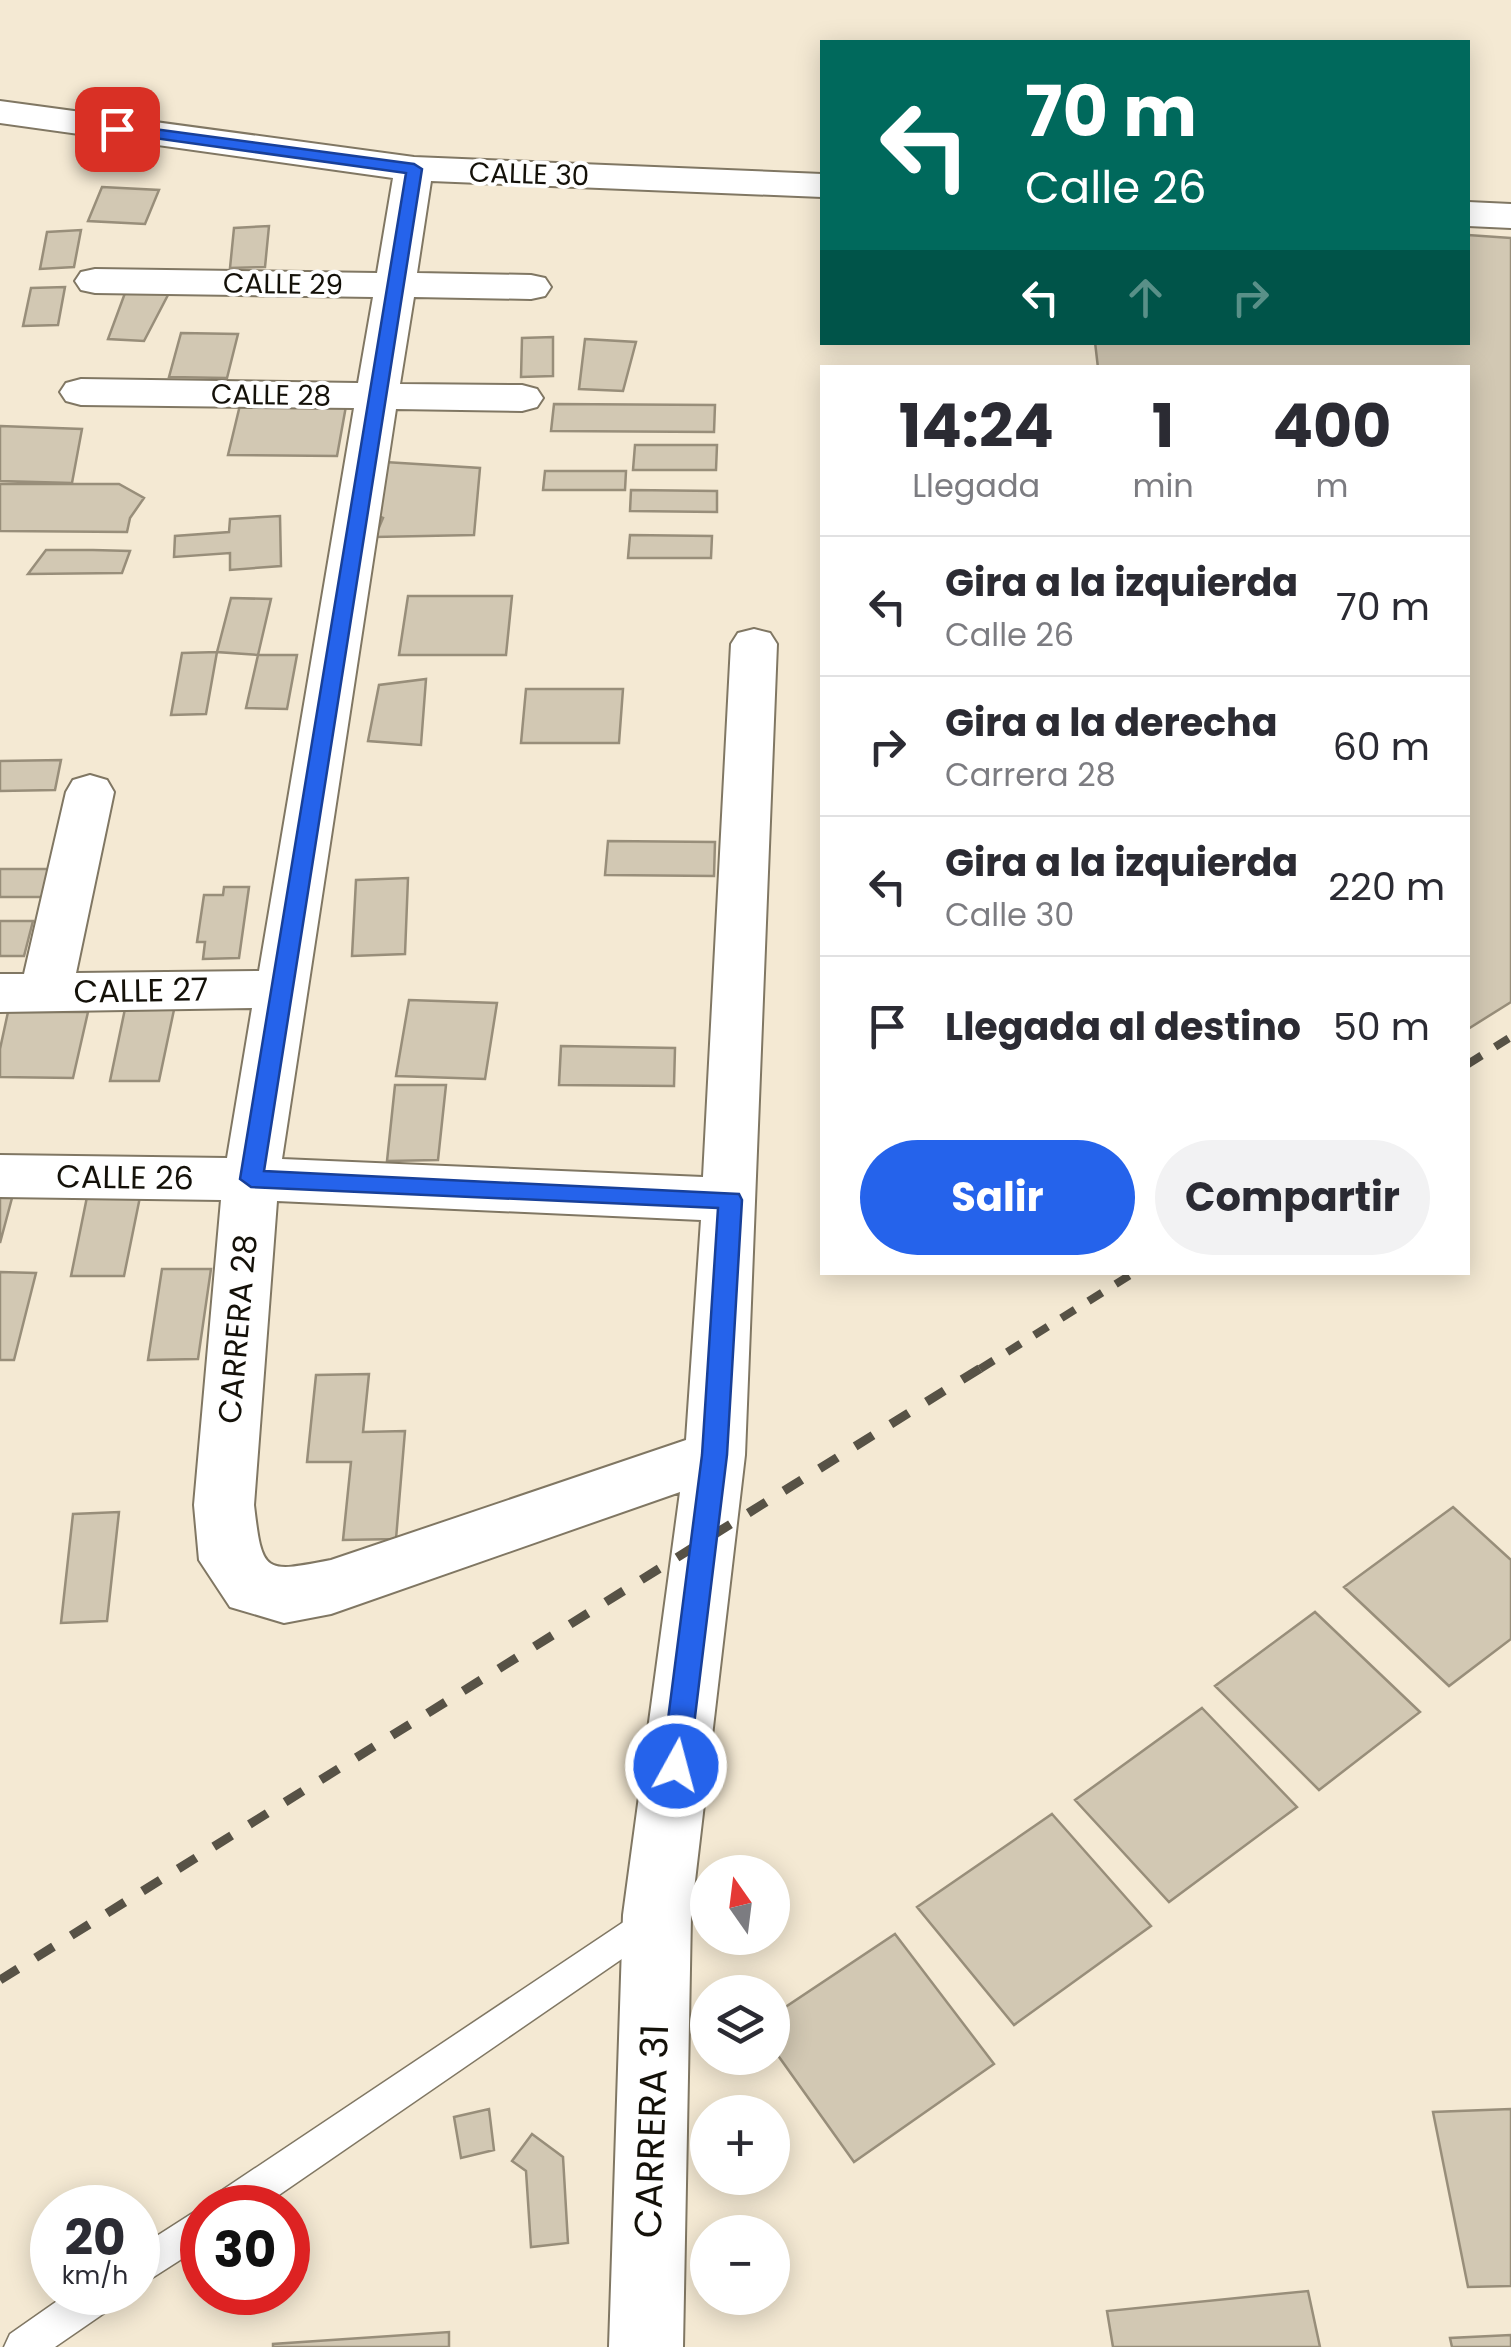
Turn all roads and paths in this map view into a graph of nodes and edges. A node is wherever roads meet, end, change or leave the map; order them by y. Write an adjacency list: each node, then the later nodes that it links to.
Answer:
1 (0, 112): 2 (street, CALLE 30)
2 (414, 169): 3 (street, CALLE 30); 7 (street, CARRERA 28)
3 (820, 186)
4 (1470, 214): 5 (street)
5 (1511, 216)
6 (96, 281): 7 (street, CALLE 29)
7 (396, 285): 8 (street, CALLE 29); 10 (street, CARRERA 28)
8 (532, 288)
9 (81, 392): 10 (street, CALLE 28)
10 (378, 396): 11 (street, CALLE 28); 14 (street, CARRERA 28)
11 (522, 398)
12 (754, 644): 18 (street, CARRERA 31)
13 (90, 792): 15 (street)
14 (282, 989): 15 (street, CALLE 27); 17 (street, CARRERA 28)
15 (23, 992)
16 (0, 1176): 17 (street, CALLE 26)
17 (251, 1179): 18 (street, CALLE 26); 19 (street, CARRERA 28)
18 (730, 1200): 19 (street, CARRERA 31)
19 (715, 1455): 20 (street, CARRERA 31)
20 (657, 1915): 21 (lane); 24 (street, CARRERA 31)
21 (262, 2185)
22 (70, 2315): 23 (lane)
23 (23, 2347)
24 (646, 2347)

